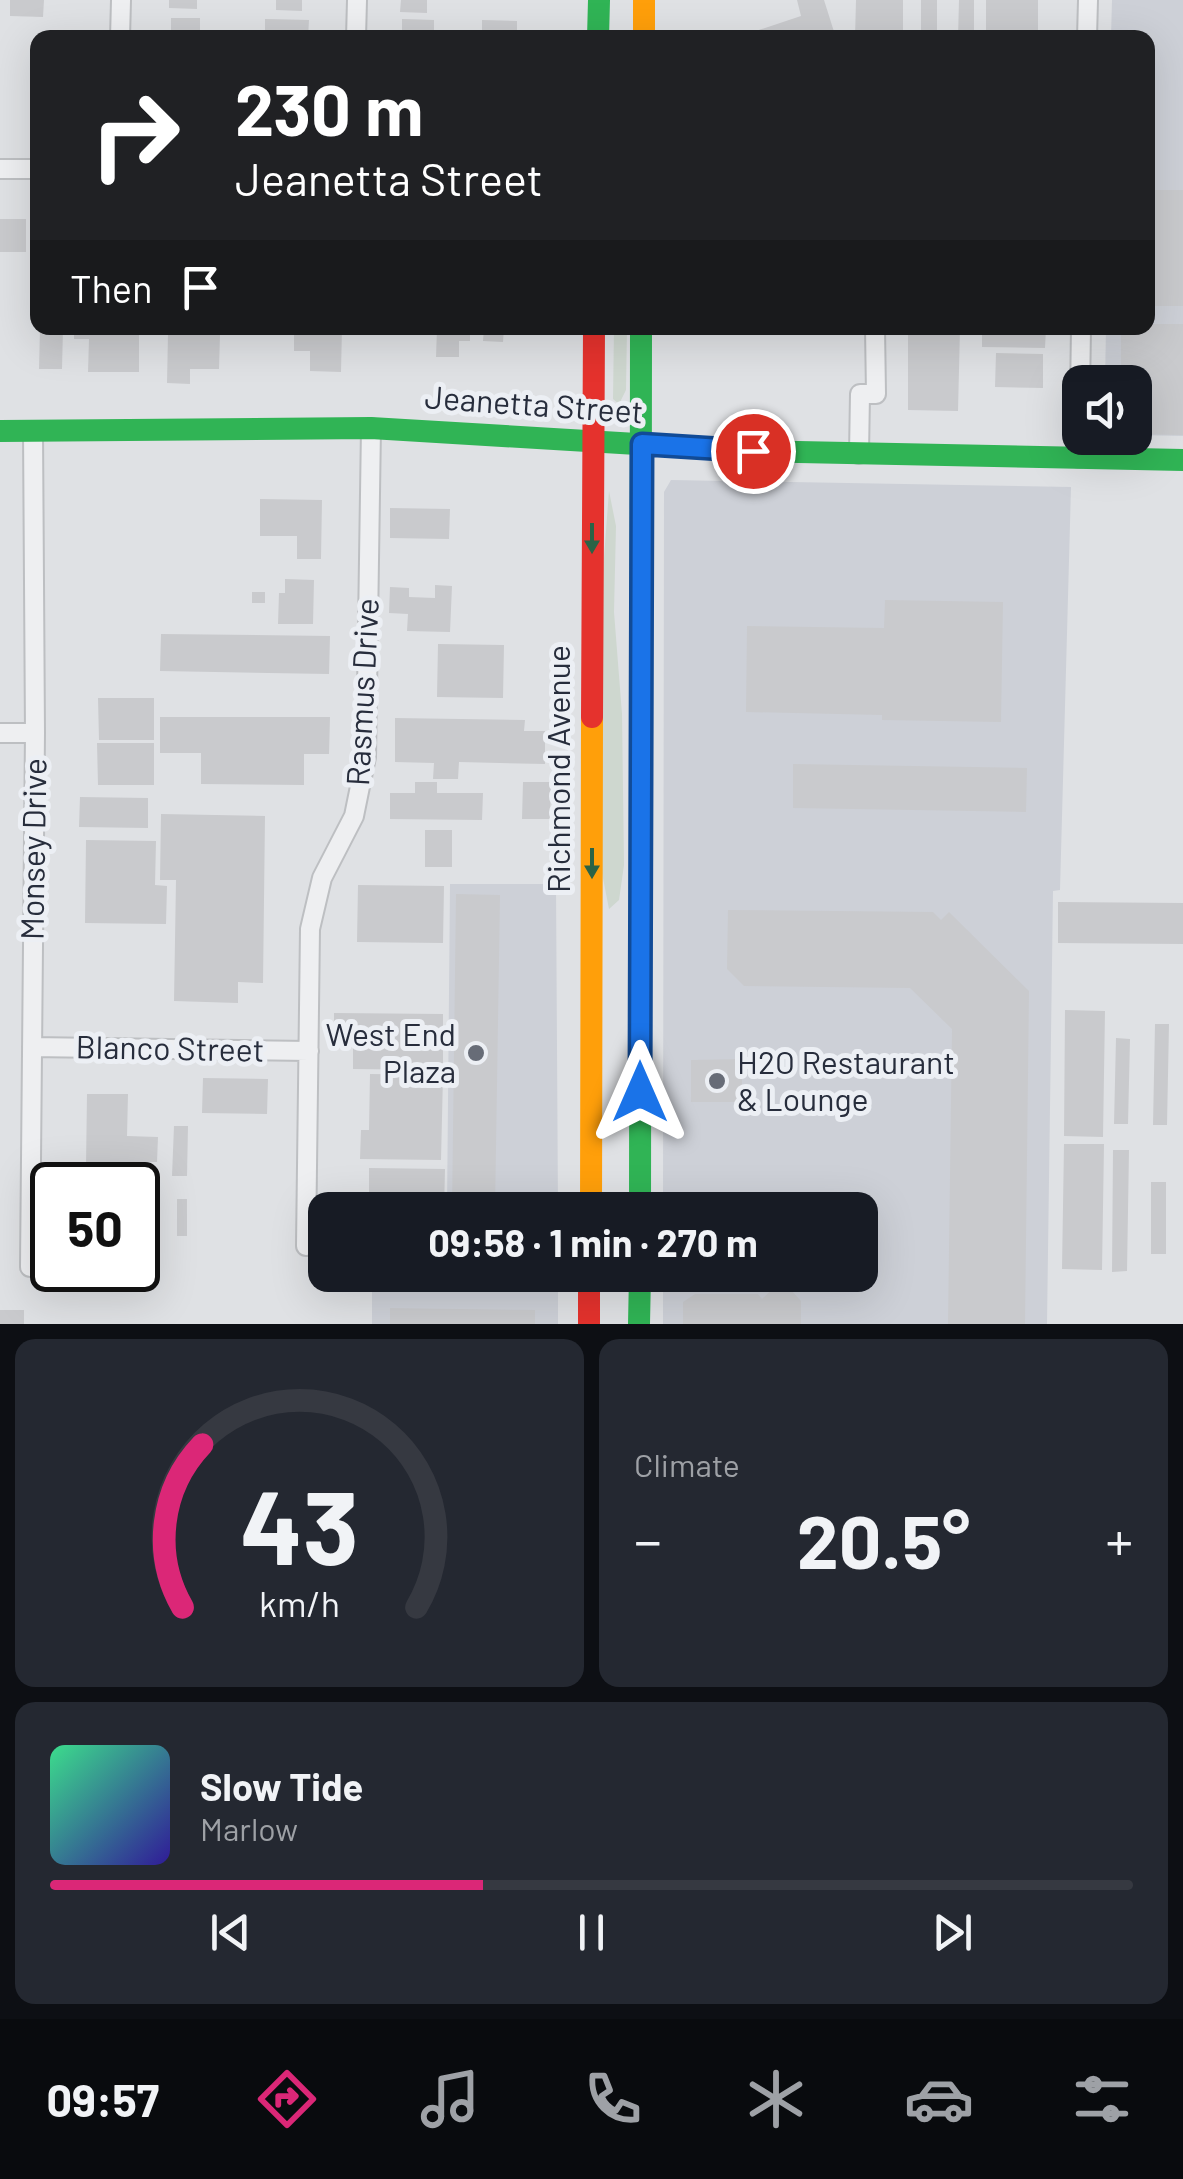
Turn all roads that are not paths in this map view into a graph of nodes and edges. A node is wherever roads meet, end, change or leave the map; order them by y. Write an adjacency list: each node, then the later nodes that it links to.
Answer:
1 (120, 0): 6 (street)
2 (357, 0): 7 (street)
3 (599, 0): 8 (main road)
4 (644, 0): 9 (main road)
5 (1088, 0): 10 (street)
6 (120, 30)
7 (356, 30)
8 (598, 30)
9 (644, 30)
10 (1087, 30)
11 (0, 169): 12 (street)
12 (30, 169)
13 (594, 335): 20 (main road, Richmond Avenue)
14 (641, 335): 21 (main road)
15 (875, 335): 22 (street)
16 (1081, 335): 23 (street)
17 (370, 428): 19 (main road, Jeanetta Street); 20 (main road, Jeanetta Street); 28 (street, Rasmus Drive)
18 (0, 431): 19 (main road, Jeanetta Street)
19 (33, 431): 26 (street, Monsey Drive)
20 (592, 441): 21 (main road, Jeanetta Street); 30 (main road, Richmond Avenue, one-way to 30)
21 (642, 444): 22 (main road, Jeanetta Street); 31 (main road)
22 (859, 454): 23 (main road, Jeanetta Street)
23 (1078, 458): 24 (main road, Jeanetta Street)
24 (1183, 460)
25 (0, 732): 26 (street)
26 (35, 734): 27 (street, Monsey Drive)
27 (32, 1047): 28 (street, Blanco Street); 29 (street, Monsey Drive)
28 (308, 1051): 32 (street, Rasmus Drive)
29 (31, 1162)
30 (591, 1192)
31 (640, 1192)
32 (306, 1246)
33 (589, 1292): 35 (main road)
34 (640, 1292): 36 (main road)
35 (590, 1324)
36 (640, 1324)

